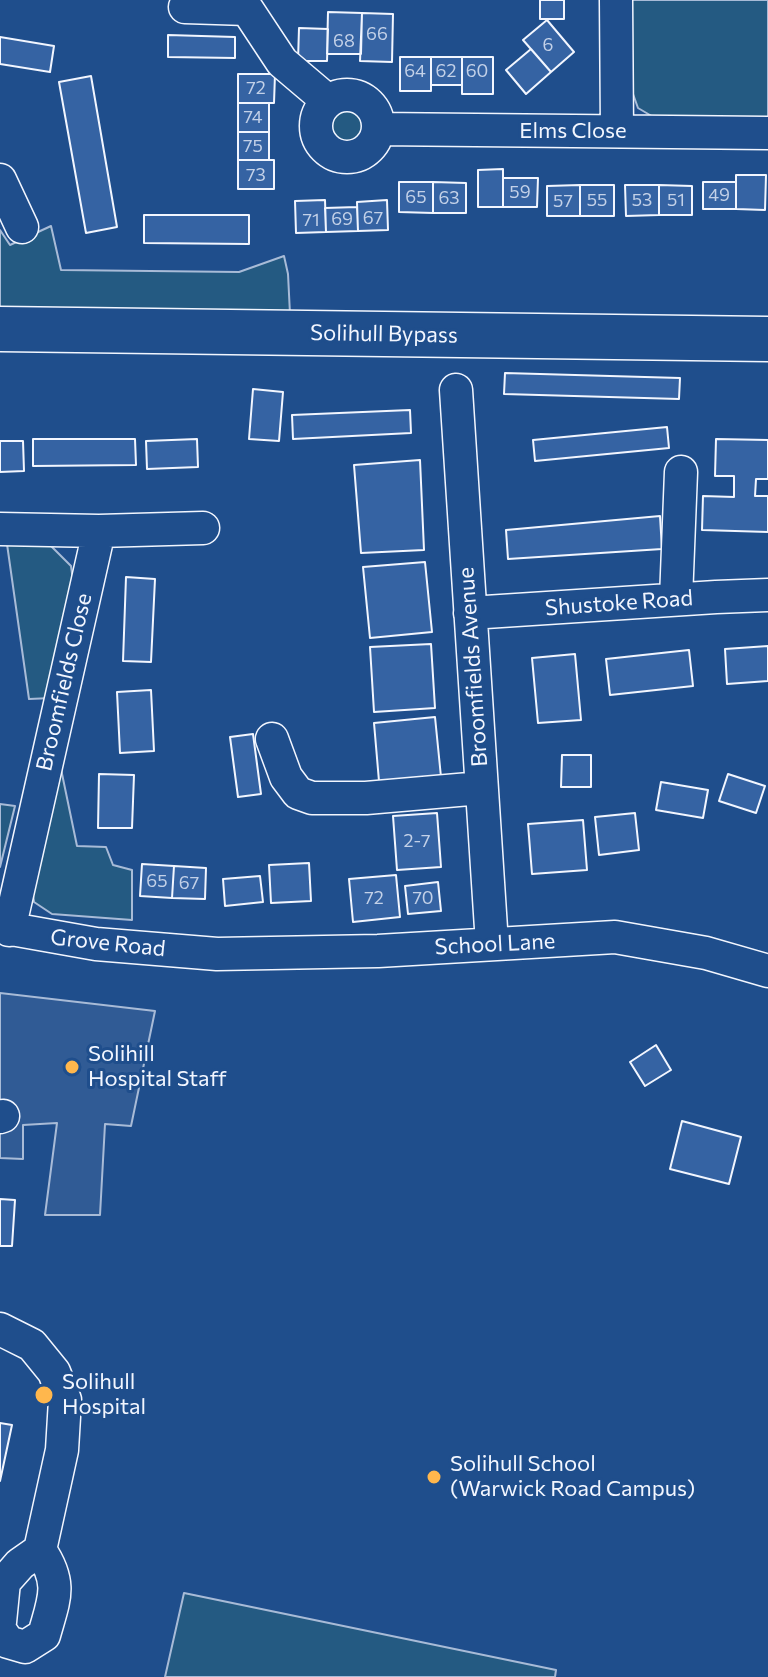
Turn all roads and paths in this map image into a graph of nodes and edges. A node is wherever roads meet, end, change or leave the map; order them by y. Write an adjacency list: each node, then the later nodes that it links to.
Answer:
1 (616, 0): 5 (street)
2 (185, 7): 3 (street)
3 (328, 101): 4 (street); 4 (street)
4 (378, 129): 5 (street, Elms Close)
5 (617, 131): 6 (street, Elms Close)
6 (768, 133)
7 (1, 183): 8 (street)
8 (22, 227)
9 (0, 329): 10 (highway, Solihull Bypass)
10 (768, 339)
11 (456, 390): 18 (street, Broomfields Avenue)
12 (681, 472): 17 (street)
13 (203, 528): 15 (street)
14 (0, 529): 15 (street)
15 (99, 531): 21 (street, Broomfields Close)
16 (768, 595): 17 (street, Shustoke Road)
17 (676, 599): 18 (street, Shustoke Road)
18 (470, 613): 20 (street, Broomfields Avenue)
19 (272, 739): 20 (street)
20 (481, 788): 22 (street, Broomfields Avenue)
21 (4, 929): 23 (street, Grove Road)
22 (492, 944): 23 (street, School Lane); 24 (street, School Lane)
23 (217, 954)
24 (767, 969)
25 (0, 1329): 26 (street)
26 (40, 1550): 27 (street); 28 (street)
27 (0, 1622)
28 (16, 1651)

